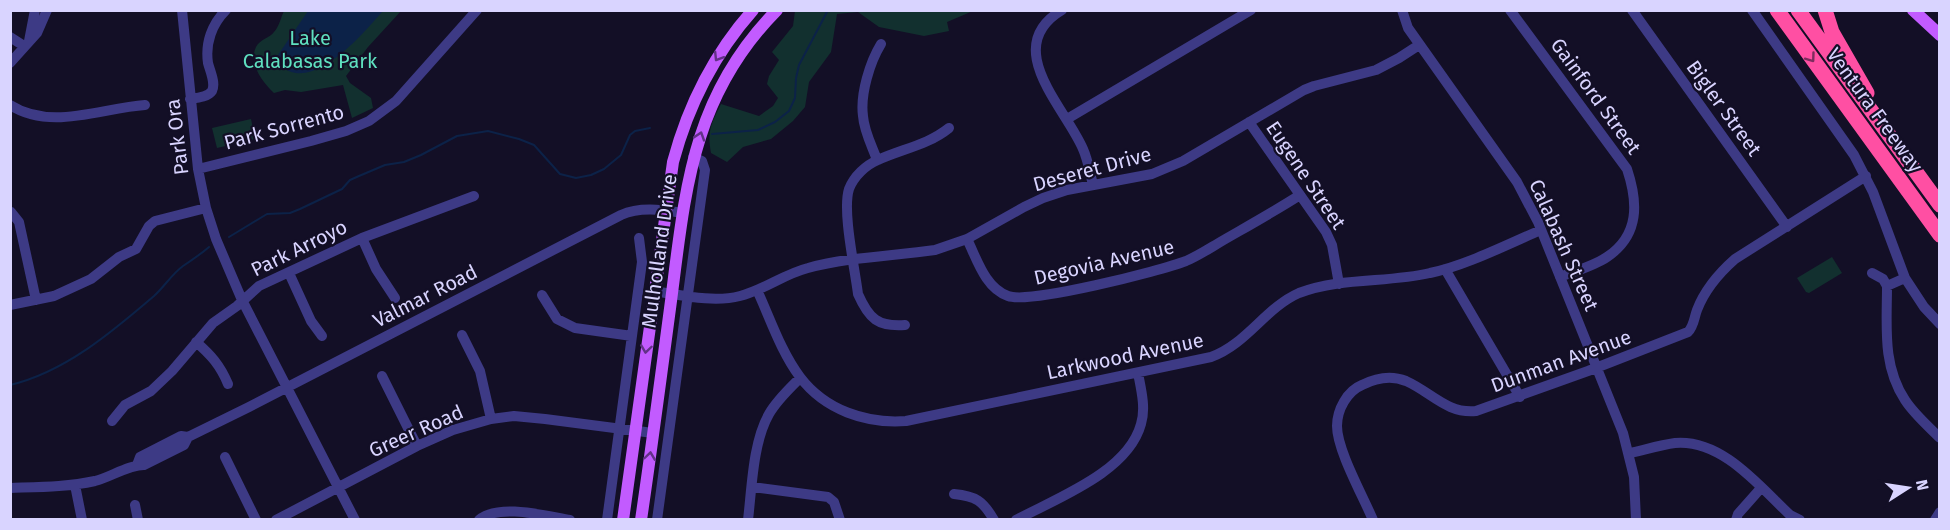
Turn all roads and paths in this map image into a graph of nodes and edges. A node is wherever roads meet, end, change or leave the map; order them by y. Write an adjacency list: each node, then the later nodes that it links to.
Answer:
1 (35, 10): 20 (street)
2 (47, 10): 20 (street)
3 (182, 10): 24 (street, Park Ora)
4 (226, 10): 24 (street)
5 (477, 10): 33 (street, Park Sorrento)
6 (753, 10): 40 (main road, Mulholland Drive, one-way to 40)
7 (777, 10): 31 (main road, Mulholland Drive, one-way to 7)
8 (1251, 10): 27 (street)
9 (1402, 10): 22 (street, Calabash Street)
10 (1510, 10): 53 (street, Gainford Street)
11 (1632, 10): 43 (street, Bigler Street)
12 (1752, 10): 34 (street)
13 (1777, 10): 45 (highway, Ventura Freeway, one-way to 45)
14 (1798, 10): 28 (highway, Ventura Freeway)
15 (1825, 10): 28 (highway)
16 (1914, 10): 18 (main road)
17 (1055, 12): 27 (street)
18 (1940, 35)
19 (10, 38): 20 (street)
20 (26, 43): 23 (street)
21 (881, 44): 32 (street)
22 (1419, 45): 29 (street, Deseret Drive); 44 (street, Calabash Street)
23 (10, 63)
24 (190, 99): 33 (street, Park Ora)
25 (10, 105): 26 (street)
26 (145, 105)
27 (1067, 118): 35 (street)
28 (1877, 119): 38 (highway, Ventura Freeway)
29 (1248, 122): 35 (street, Deseret Drive); 36 (street, Eugene Street)
30 (949, 128): 32 (street)
31 (693, 157): 42 (main road, Mulholland Drive); 61 (street)
32 (877, 160): 49 (street)
33 (198, 169): 39 (street, Park Ora)
34 (1866, 177): 43 (street, Dunman Avenue); 54 (street)
35 (1093, 184): 48 (street, Deseret Drive)
36 (1300, 195): 48 (street, Degovia Avenue); 55 (street, Eugene Street)
37 (474, 196): 46 (street, Park Arroyo)
38 (1940, 206)
39 (206, 208): 63 (street); 64 (street, Park Ora)
40 (666, 210): 42 (street, Valmar Road); 58 (main road, Mulholland Drive); 77 (street, Valmar Road)
41 (10, 212): 63 (street)
42 (683, 213): 59 (main road, Mulholland Drive)
43 (1787, 227): 72 (street, Dunman Avenue)
44 (1541, 230): 50 (street, Larkwood Avenue); 53 (street, Calabash Street)
45 (1940, 235)
46 (362, 238): 51 (street, Park Arroyo); 62 (street)
47 (639, 238): 70 (street)
48 (967, 239): 49 (street, Deseret Drive)
49 (853, 261): 57 (street, Deseret Drive); 67 (street)
50 (1445, 270): 55 (street, Larkwood Avenue); 78 (street)
51 (289, 273): 64 (street, Park Arroyo); 69 (street)
52 (1872, 273): 56 (street)
53 (1560, 277): 72 (street, Calabash Street)
54 (1905, 278): 56 (street); 66 (street)
55 (1339, 284): 73 (street, Larkwood Avenue)
56 (1887, 286): 84 (street)
57 (757, 290): 61 (street, Deseret Drive); 75 (street, Larkwood Avenue)
58 (654, 291): 59 (street, Deseret Drive); 82 (main road, Mulholland Drive, one-way to 82)
59 (672, 294): 61 (street, Deseret Drive); 83 (main road, Mulholland Drive)
60 (542, 295): 70 (street)
61 (688, 296): 106 (street)
62 (395, 298)
63 (36, 300): 65 (street)
64 (242, 300): 71 (street, Park Arroyo); 77 (street, Park Ora)
65 (10, 305)
66 (1940, 324)
67 (905, 325)
68 (462, 335): 79 (street)
69 (322, 336)
70 (632, 336): 81 (street)
71 (196, 342): 76 (street); 80 (street, Park Arroyo)
72 (1597, 368): 78 (street, Dunman Avenue); 86 (street, Calabash Street)
73 (1138, 373): 75 (street, Larkwood Avenue); 110 (street)
74 (382, 376): 85 (street)
75 (800, 378): 90 (street)
76 (228, 384)
77 (287, 387): 88 (street, Valmar Road); 89 (street, Park Ora)
78 (1520, 397): 111 (street, Dunman Avenue)
79 (490, 419): 81 (street, Greer Road); 85 (street, Greer Road)
80 (112, 421)
81 (620, 429): 82 (street, Greer Road); 103 (street)
82 (634, 431): 83 (street, Greer Road); 104 (main road, Mulholland Drive)
83 (653, 434): 105 (main road, Mulholland Drive, one-way to 83)
84 (1940, 438)
85 (417, 446): 89 (street, Greer Road)
86 (1630, 453): 92 (street); 112 (street, Calabash Street)
87 (225, 457): 98 (street)
88 (75, 485): 91 (street, Valmar Road); 96 (street)
89 (339, 487): 99 (street, Greer Road); 100 (street, Park Ora)
90 (752, 487): 107 (street); 108 (street)
91 (10, 488)
92 (1761, 488): 113 (street); 114 (street)
93 (954, 494): 109 (street)
94 (135, 505): 97 (street)
95 (1940, 512): 115 (street)
96 (82, 519)
97 (138, 519)
98 (256, 519)
99 (276, 519)
100 (355, 519)
101 (479, 519): 102 (street)
102 (570, 519)
103 (607, 519)
104 (623, 519)
105 (641, 519)
106 (657, 519)
107 (748, 519)
108 (840, 519)
109 (994, 519)
110 (1016, 519)
111 (1373, 519)
112 (1636, 519)
113 (1736, 519)
114 (1800, 519)
115 (1935, 519)

